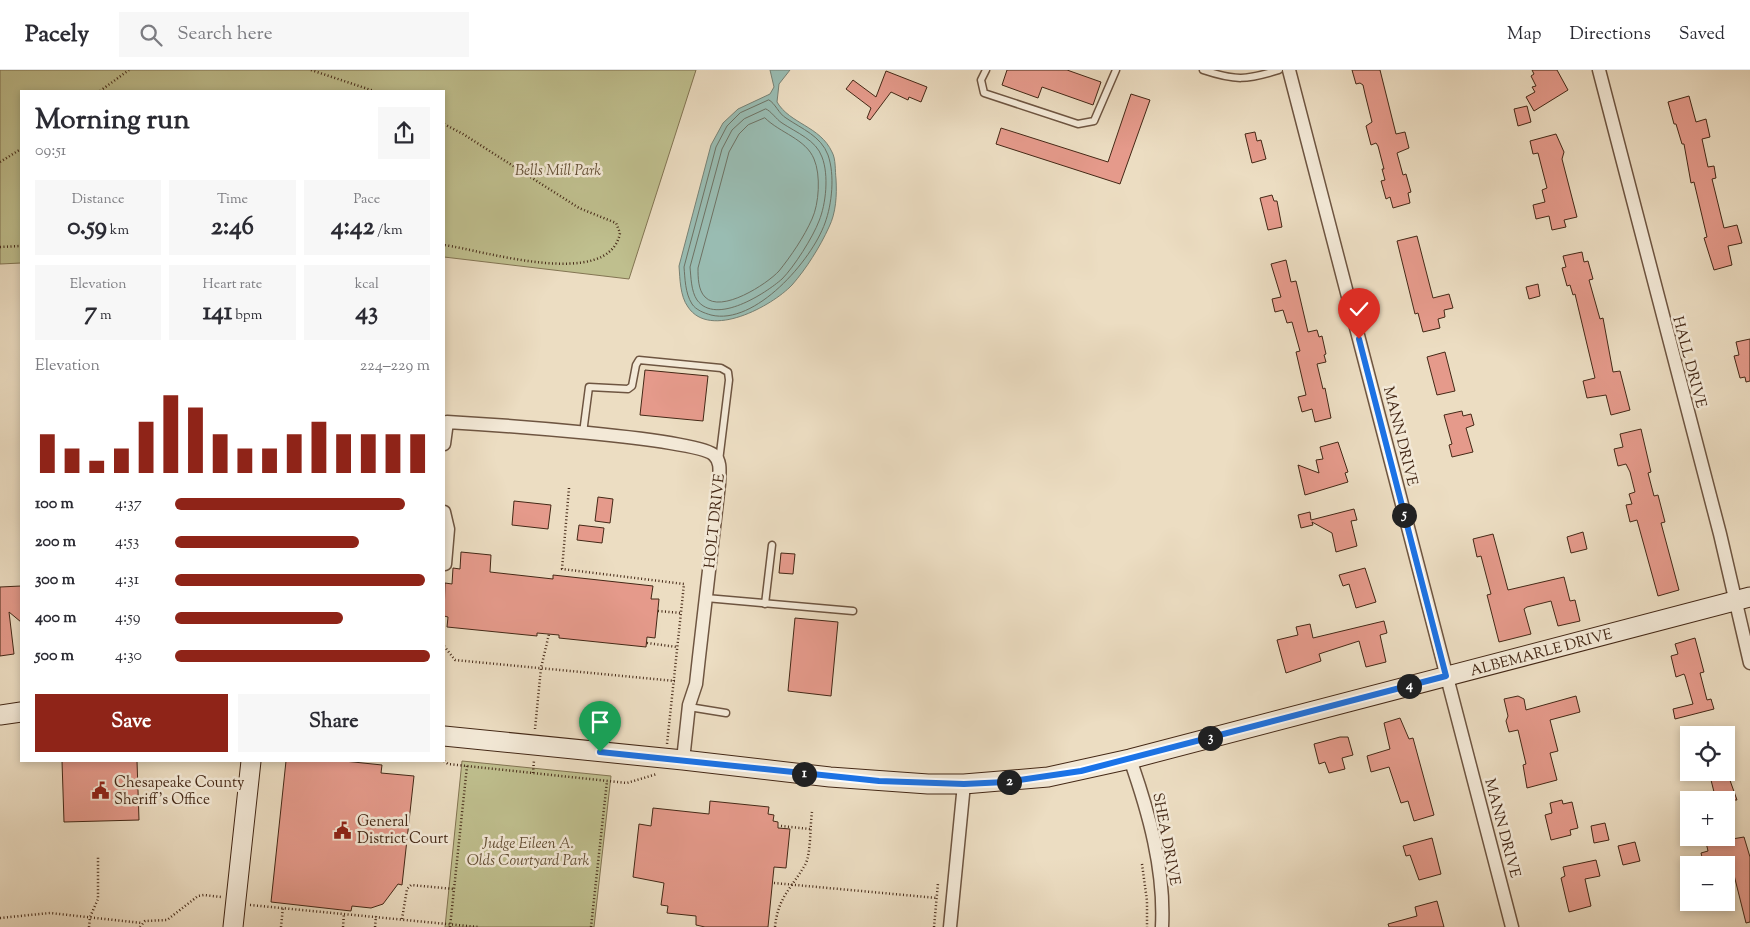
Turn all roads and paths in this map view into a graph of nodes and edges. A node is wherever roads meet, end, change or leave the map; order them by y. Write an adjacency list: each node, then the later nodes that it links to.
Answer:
1 (129, 70): 9 (path)
2 (311, 70): 10 (path)
3 (986, 70): 4 (lane)
4 (1116, 70)
5 (1203, 70): 6 (lane)
6 (1279, 70)
7 (1288, 70): 36 (street, MANN DRIVE)
8 (1598, 70): 25 (street, HALL DRIVE)
9 (101, 90)
10 (371, 90)
11 (445, 125): 14 (path)
12 (20, 150): 13 (path)
13 (0, 162)
14 (445, 245)
15 (0, 246): 16 (path)
16 (20, 246)
17 (445, 422): 18 (street, HOLT DRIVE)
18 (583, 434): 19 (street, HOLT DRIVE); 19 (lane)
19 (719, 462): 24 (street, HOLT DRIVE)
20 (569, 488): 29 (path)
21 (445, 516): 23 (street)
22 (772, 546): 26 (lane)
23 (445, 564)
24 (706, 598): 26 (lane); 38 (street, HOLT DRIVE)
25 (1742, 599): 34 (street, HALL DRIVE); 36 (street, ALBEMARLE DRIVE)
26 (765, 604): 28 (lane)
27 (658, 611): 29 (path)
28 (853, 611)
29 (681, 613): 33 (path)
30 (549, 634): 35 (path)
31 (647, 644): 33 (path)
32 (445, 647): 35 (path)
33 (677, 647): 37 (path)
34 (1750, 663)
35 (541, 668): 37 (path); 43 (path)
36 (1446, 676): 45 (street, ALBEMARLE DRIVE); 84 (street, MANN DRIVE)
37 (675, 681): 44 (path)
38 (689, 707): 40 (lane); 44 (street, HOLT DRIVE)
39 (20, 712): 41 (street)
40 (726, 712)
41 (0, 715)
42 (445, 736): 43 (street, ALBEMARLE DRIVE)
43 (534, 746): 44 (street, ALBEMARLE DRIVE); 49 (path)
44 (674, 759): 50 (path); 51 (street, ALBEMARLE DRIVE)
45 (1130, 759): 51 (street, ALBEMARLE DRIVE); 83 (street, SHEA DRIVE)
46 (251, 762): 62 (street)
47 (445, 762): 48 (path)
48 (467, 766): 49 (path); 60 (path)
49 (533, 773): 50 (path)
50 (607, 781): 78 (path)
51 (964, 784): 81 (street)
52 (812, 812): 54 (path)
53 (781, 826): 54 (path)
54 (810, 829): 59 (path)
55 (98, 856): 66 (path)
56 (1142, 864): 82 (path)
57 (774, 883): 59 (path)
58 (938, 883): 61 (path)
59 (790, 884): 61 (path); 79 (path)
60 (454, 888): 68 (path); 70 (path)
61 (936, 898): 80 (path)
62 (236, 901): 63 (path); 69 (path); 73 (street)
63 (283, 907): 64 (path); 74 (path)
64 (344, 913): 65 (path); 75 (path)
65 (376, 916): 68 (path); 76 (path)
66 (90, 917): 67 (path); 69 (path); 71 (path)
67 (0, 918)
68 (402, 919): 70 (path)
69 (142, 923): 72 (path)
70 (451, 926): 77 (path)
71 (89, 927)
72 (140, 927)
73 (233, 927)
74 (281, 927)
75 (343, 927)
76 (375, 927)
77 (478, 927)
78 (591, 927)
79 (775, 927)
80 (934, 927)
81 (950, 927)
82 (1147, 927)
83 (1162, 927)
84 (1512, 927)

